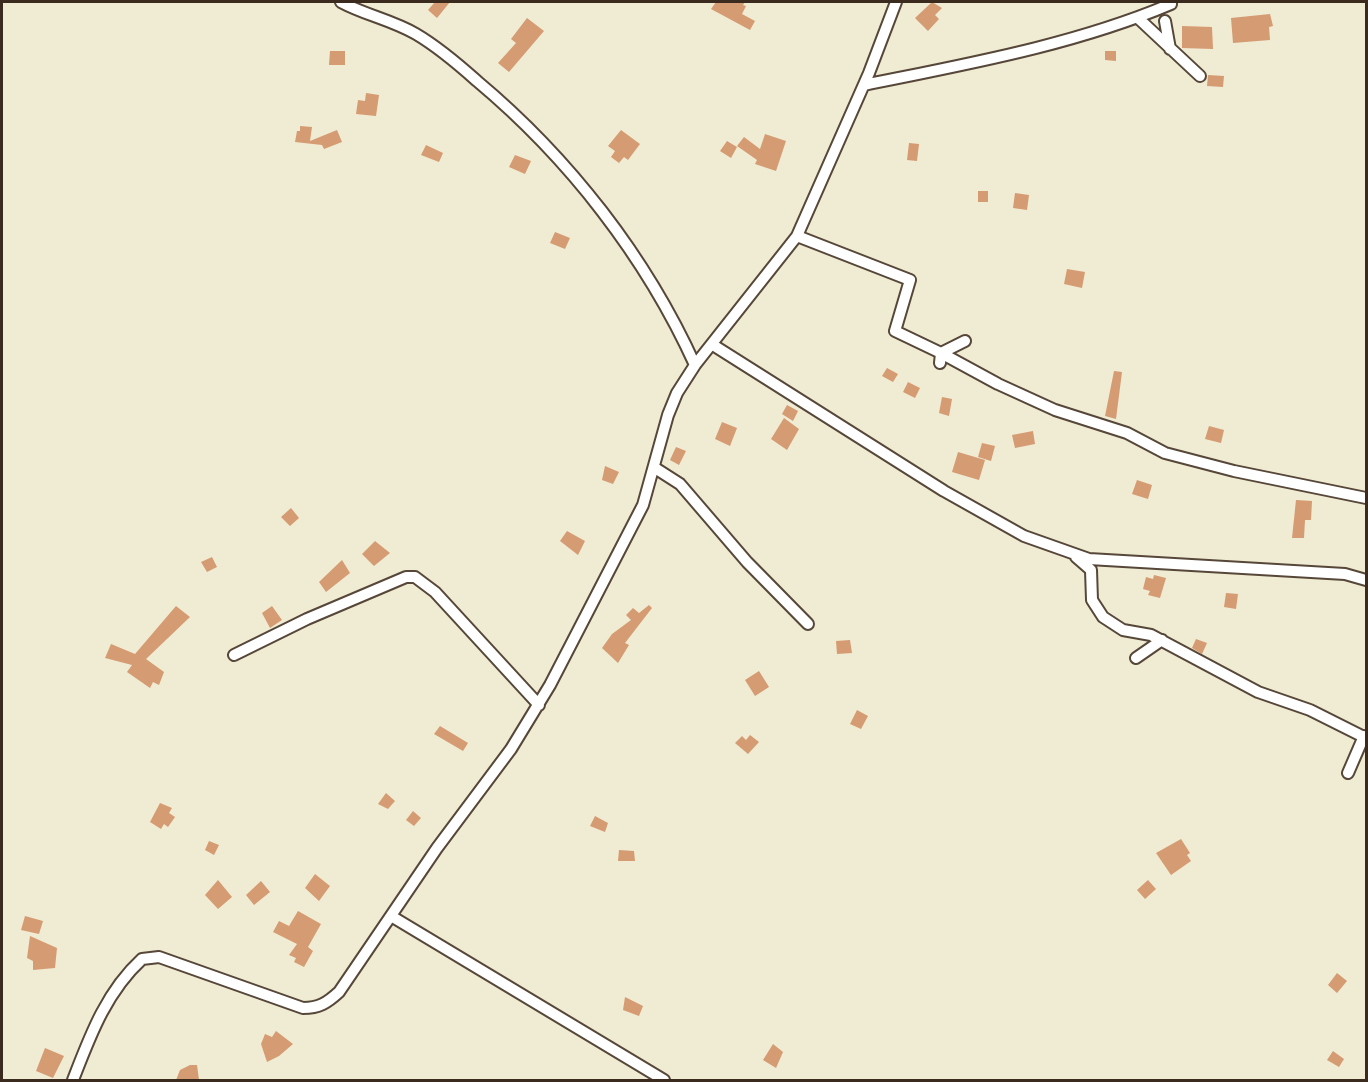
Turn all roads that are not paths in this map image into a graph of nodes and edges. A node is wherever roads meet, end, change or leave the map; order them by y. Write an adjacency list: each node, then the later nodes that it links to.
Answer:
1 (340, 2): 13 (street)
2 (896, 2): 8 (street)
3 (1171, 4): 4 (street)
4 (1138, 18): 6 (street); 8 (street)
5 (1165, 21): 6 (street)
6 (1170, 49): 7 (street)
7 (1200, 76)
8 (864, 85): 9 (street)
9 (797, 236): 11 (street); 12 (street)
10 (965, 341): 12 (street)
11 (712, 345): 13 (street); 16 (street)
12 (940, 358): 15 (street)
13 (695, 365): 14 (street)
14 (655, 468): 18 (street); 22 (street)
15 (1366, 498)
16 (1071, 552): 17 (street); 19 (street)
17 (1366, 580)
18 (808, 624)
19 (1162, 640): 21 (street); 23 (street)
20 (234, 655): 22 (street)
21 (1136, 658)
22 (539, 705): 25 (street)
23 (1365, 737): 24 (street)
24 (1348, 773)
25 (391, 916): 26 (street); 27 (street)
26 (73, 1080)
27 (664, 1080)

